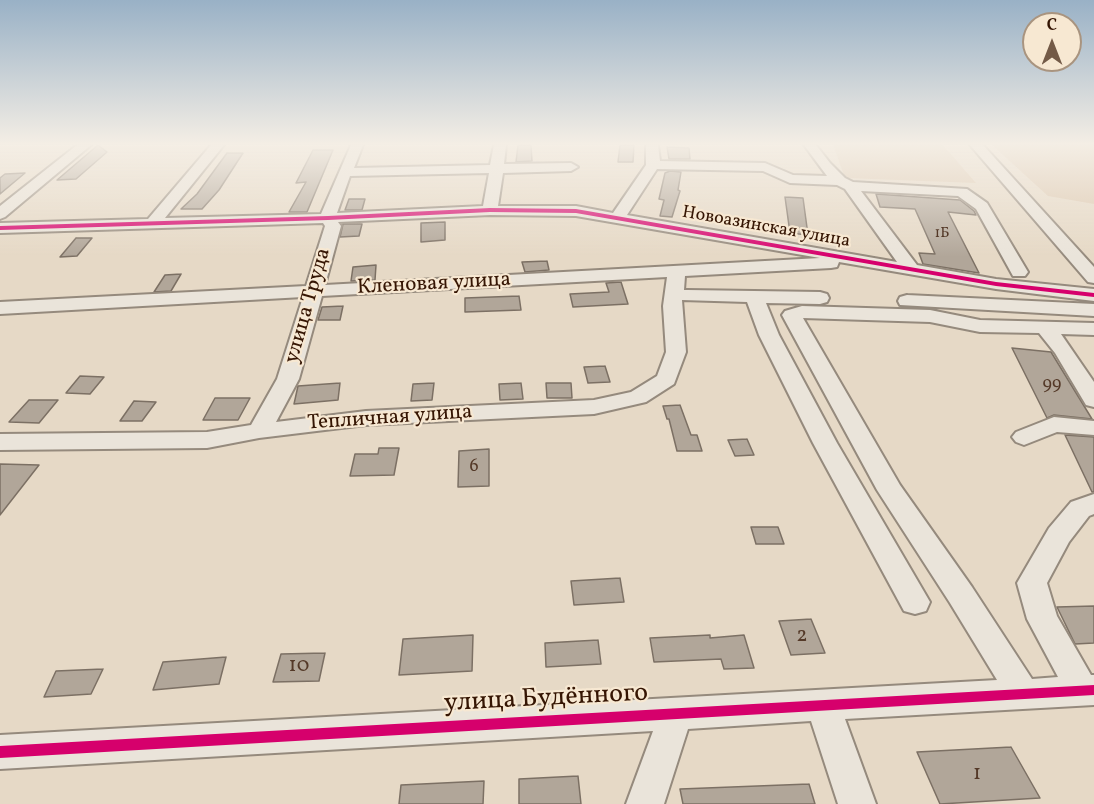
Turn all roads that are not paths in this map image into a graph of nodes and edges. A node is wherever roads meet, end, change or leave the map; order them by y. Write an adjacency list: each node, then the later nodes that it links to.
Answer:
1 (39, 183): 10 (street)
2 (187, 183): 13 (street)
3 (340, 183): 11 (street, улица Труда)
4 (493, 183): 9 (street)
5 (641, 183): 12 (street)
6 (829, 183): 8 (street)
7 (1009, 183): 18 (street)
8 (845, 184): 16 (street); 17 (street)
9 (490, 210): 11 (street, Новоазинская улица); 12 (street, Новоазинская улица)
10 (0, 214)
11 (328, 218): 13 (street, Новоазинская улица); 20 (street, улица Труда)
12 (617, 218): 15 (street, Новоазинская улица)
13 (153, 223): 14 (street, Новоазинская улица)
14 (0, 228)
15 (868, 261): 16 (street, Новоазинская улица); 19 (street, Кленовая улица)
16 (911, 269): 21 (street, Новоазинская улица)
17 (1019, 272)
18 (1094, 278)
19 (675, 283): 20 (street, Кленовая улица); 22 (street); 29 (street, Тепличная улица)
20 (315, 291): 23 (street, Кленовая улица); 29 (street, улица Труда)
21 (1094, 295)
22 (754, 297): 24 (street); 33 (street)
23 (0, 308)
24 (1094, 310)
25 (1045, 328): 26 (street); 27 (street); 35 (street)
26 (1094, 329)
27 (1094, 400)
28 (1094, 428): 30 (street)
29 (259, 431): 31 (street, Тепличная улица)
30 (1024, 437)
31 (0, 442)
32 (1094, 503): 34 (street)
33 (915, 602)
34 (1088, 690): 35 (street, улица Будённого)
35 (1023, 694): 36 (street, улица Будённого)
36 (824, 705): 37 (street, улица Будённого); 40 (street)
37 (676, 714): 38 (street, улица Будённого); 39 (street)
38 (0, 752)
39 (645, 804)
40 (858, 804)

